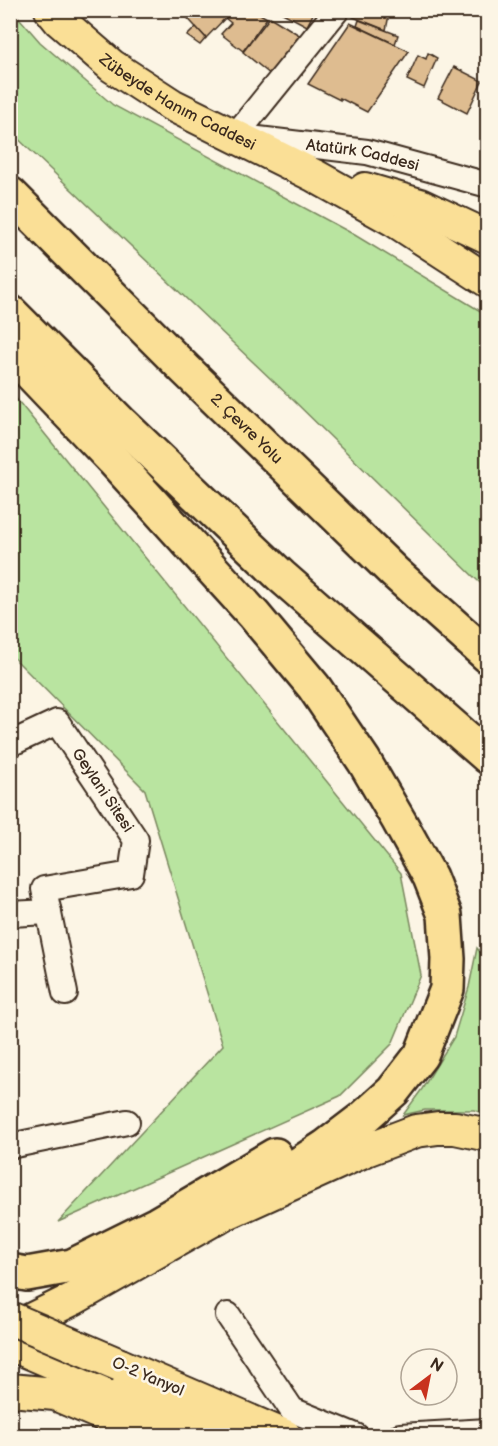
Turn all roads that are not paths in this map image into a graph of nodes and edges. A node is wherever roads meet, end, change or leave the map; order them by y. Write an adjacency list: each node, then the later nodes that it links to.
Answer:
1 (51, 10): 3 (main road, Zübeyde Hanım Caddesi)
2 (337, 10): 3 (street)
3 (235, 136): 4 (main road, Zübeyde Hanım Caddesi); 6 (street, Atatürk Caddesi)
4 (315, 176): 8 (main road); 9 (main road)
5 (10, 177): 12 (highway)
6 (488, 185)
7 (10, 194): 12 (highway, 2. Çevre Yolu)
8 (488, 237)
9 (488, 281)
10 (10, 312): 17 (highway)
11 (10, 352): 21 (highway)
12 (185, 369): 13 (highway, 2. Çevre Yolu)
13 (394, 572): 14 (highway); 15 (highway, 2. Çevre Yolu)
14 (488, 632)
15 (488, 656)
16 (10, 744): 18 (street, Geylani Sitesi)
17 (488, 757)
18 (49, 912): 19 (street); 20 (street, Geylani Sitesi)
19 (10, 914)
20 (66, 993)
21 (437, 1015): 25 (highway); 26 (highway)
22 (127, 1122): 24 (street)
23 (488, 1135): 25 (main road)
24 (10, 1146)
25 (216, 1218): 29 (main road)
26 (10, 1271)
27 (228, 1315): 37 (street)
28 (10, 1318): 31 (main road, O-2 Yanyol, bridge)
29 (10, 1330)
30 (10, 1344): 31 (main road)
31 (115, 1376): 35 (main road); 36 (main road, O-2 Yanyol)
32 (10, 1390): 34 (main road)
33 (488, 1431): 38 (street)
34 (153, 1436)
35 (224, 1436)
36 (285, 1436)
37 (356, 1436)
38 (400, 1436)

